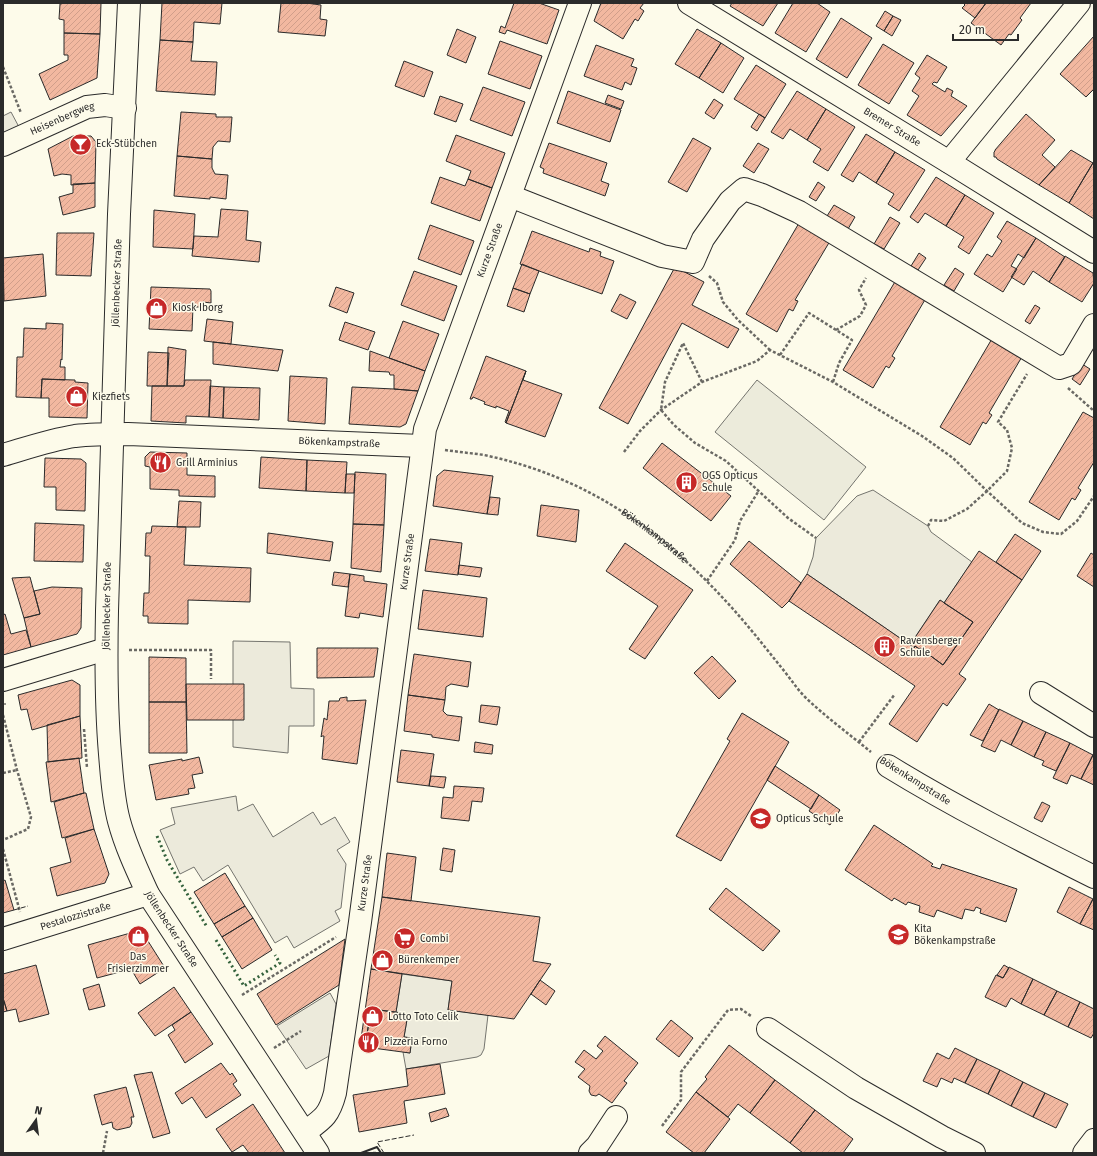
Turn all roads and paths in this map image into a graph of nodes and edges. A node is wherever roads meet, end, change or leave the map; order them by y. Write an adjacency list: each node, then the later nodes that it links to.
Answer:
1 (130, 3): 6 (street, Jöllenbecker Straße)
2 (580, 3): 10 (street, Kurze Straße)
3 (689, 3): 9 (street, Bremer Straße)
4 (1079, 3): 9 (street)
5 (3, 67): 7 (path)
6 (125, 108): 7 (street, Heisenbergweg); 24 (street, Jöllenbecker Straße)
7 (29, 132): 8 (street, Heisenbergweg)
8 (3, 145)
9 (949, 162): 11 (street, Bremer Straße)
10 (510, 196): 13 (street); 25 (street, Kurze Straße)
11 (1094, 252)
12 (877, 258): 13 (street); 15 (path); 18 (street)
13 (693, 262): 16 (path)
14 (1094, 325): 19 (street)
15 (836, 330): 17 (path); 21 (path)
16 (770, 350): 17 (path); 20 (path)
17 (780, 355): 21 (path)
18 (1039, 355): 19 (street); 28 (path)
19 (1060, 368): 23 (path)
20 (702, 382): 22 (path); 22 (path)
21 (833, 382): 28 (path)
22 (661, 410): 26 (path); 29 (path)
23 (1094, 411)
24 (113, 434): 25 (street, Bökenkampstraße); 27 (street, Bökenkampstraße); 34 (street, Jöllenbecker Straße)
25 (422, 446): 33 (path, Bökenkampstraße); 49 (street, Kurze Straße)
26 (624, 452)
27 (3, 455)
28 (988, 491): 30 (path); 31 (path)
29 (758, 492): 32 (path); 33 (path)
30 (1094, 496)
31 (928, 526)
32 (816, 538)
33 (707, 581): 41 (path, Bökenkampstraße)
34 (106, 649): 35 (path); 36 (street); 48 (street, Jöllenbecker Straße)
35 (211, 678)
36 (3, 680)
37 (1041, 693): 40 (street)
38 (895, 694): 41 (path)
39 (3, 715): 43 (path)
40 (1094, 726)
41 (859, 742): 42 (path, Bökenkampstraße)
42 (888, 766): 47 (street, Bökenkampstraße)
43 (17, 770): 44 (path); 45 (path)
44 (3, 773)
45 (3, 840)
46 (3, 849): 50 (path)
47 (1094, 877)
48 (148, 894): 50 (street, Pestalozzistraße); 52 (street, Jöllenbecker Straße)
49 (360, 922): 52 (path); 59 (street, Kurze Straße)
50 (26, 932): 51 (street, Pestalozzistraße)
51 (3, 939)
52 (222, 1007): 55 (street, Jöllenbecker Straße)
53 (768, 1029): 57 (path); 64 (street)
54 (301, 1031): 55 (path)
55 (257, 1059): 59 (street, Jöllenbecker Straße)
56 (616, 1117): 63 (street)
57 (662, 1126)
58 (107, 1132): 61 (path)
59 (305, 1132): 62 (street, Jöllenbecker Straße)
60 (1094, 1140): 65 (street)
61 (103, 1153)
62 (318, 1153)
63 (590, 1153)
64 (974, 1153)
65 (1084, 1153)

